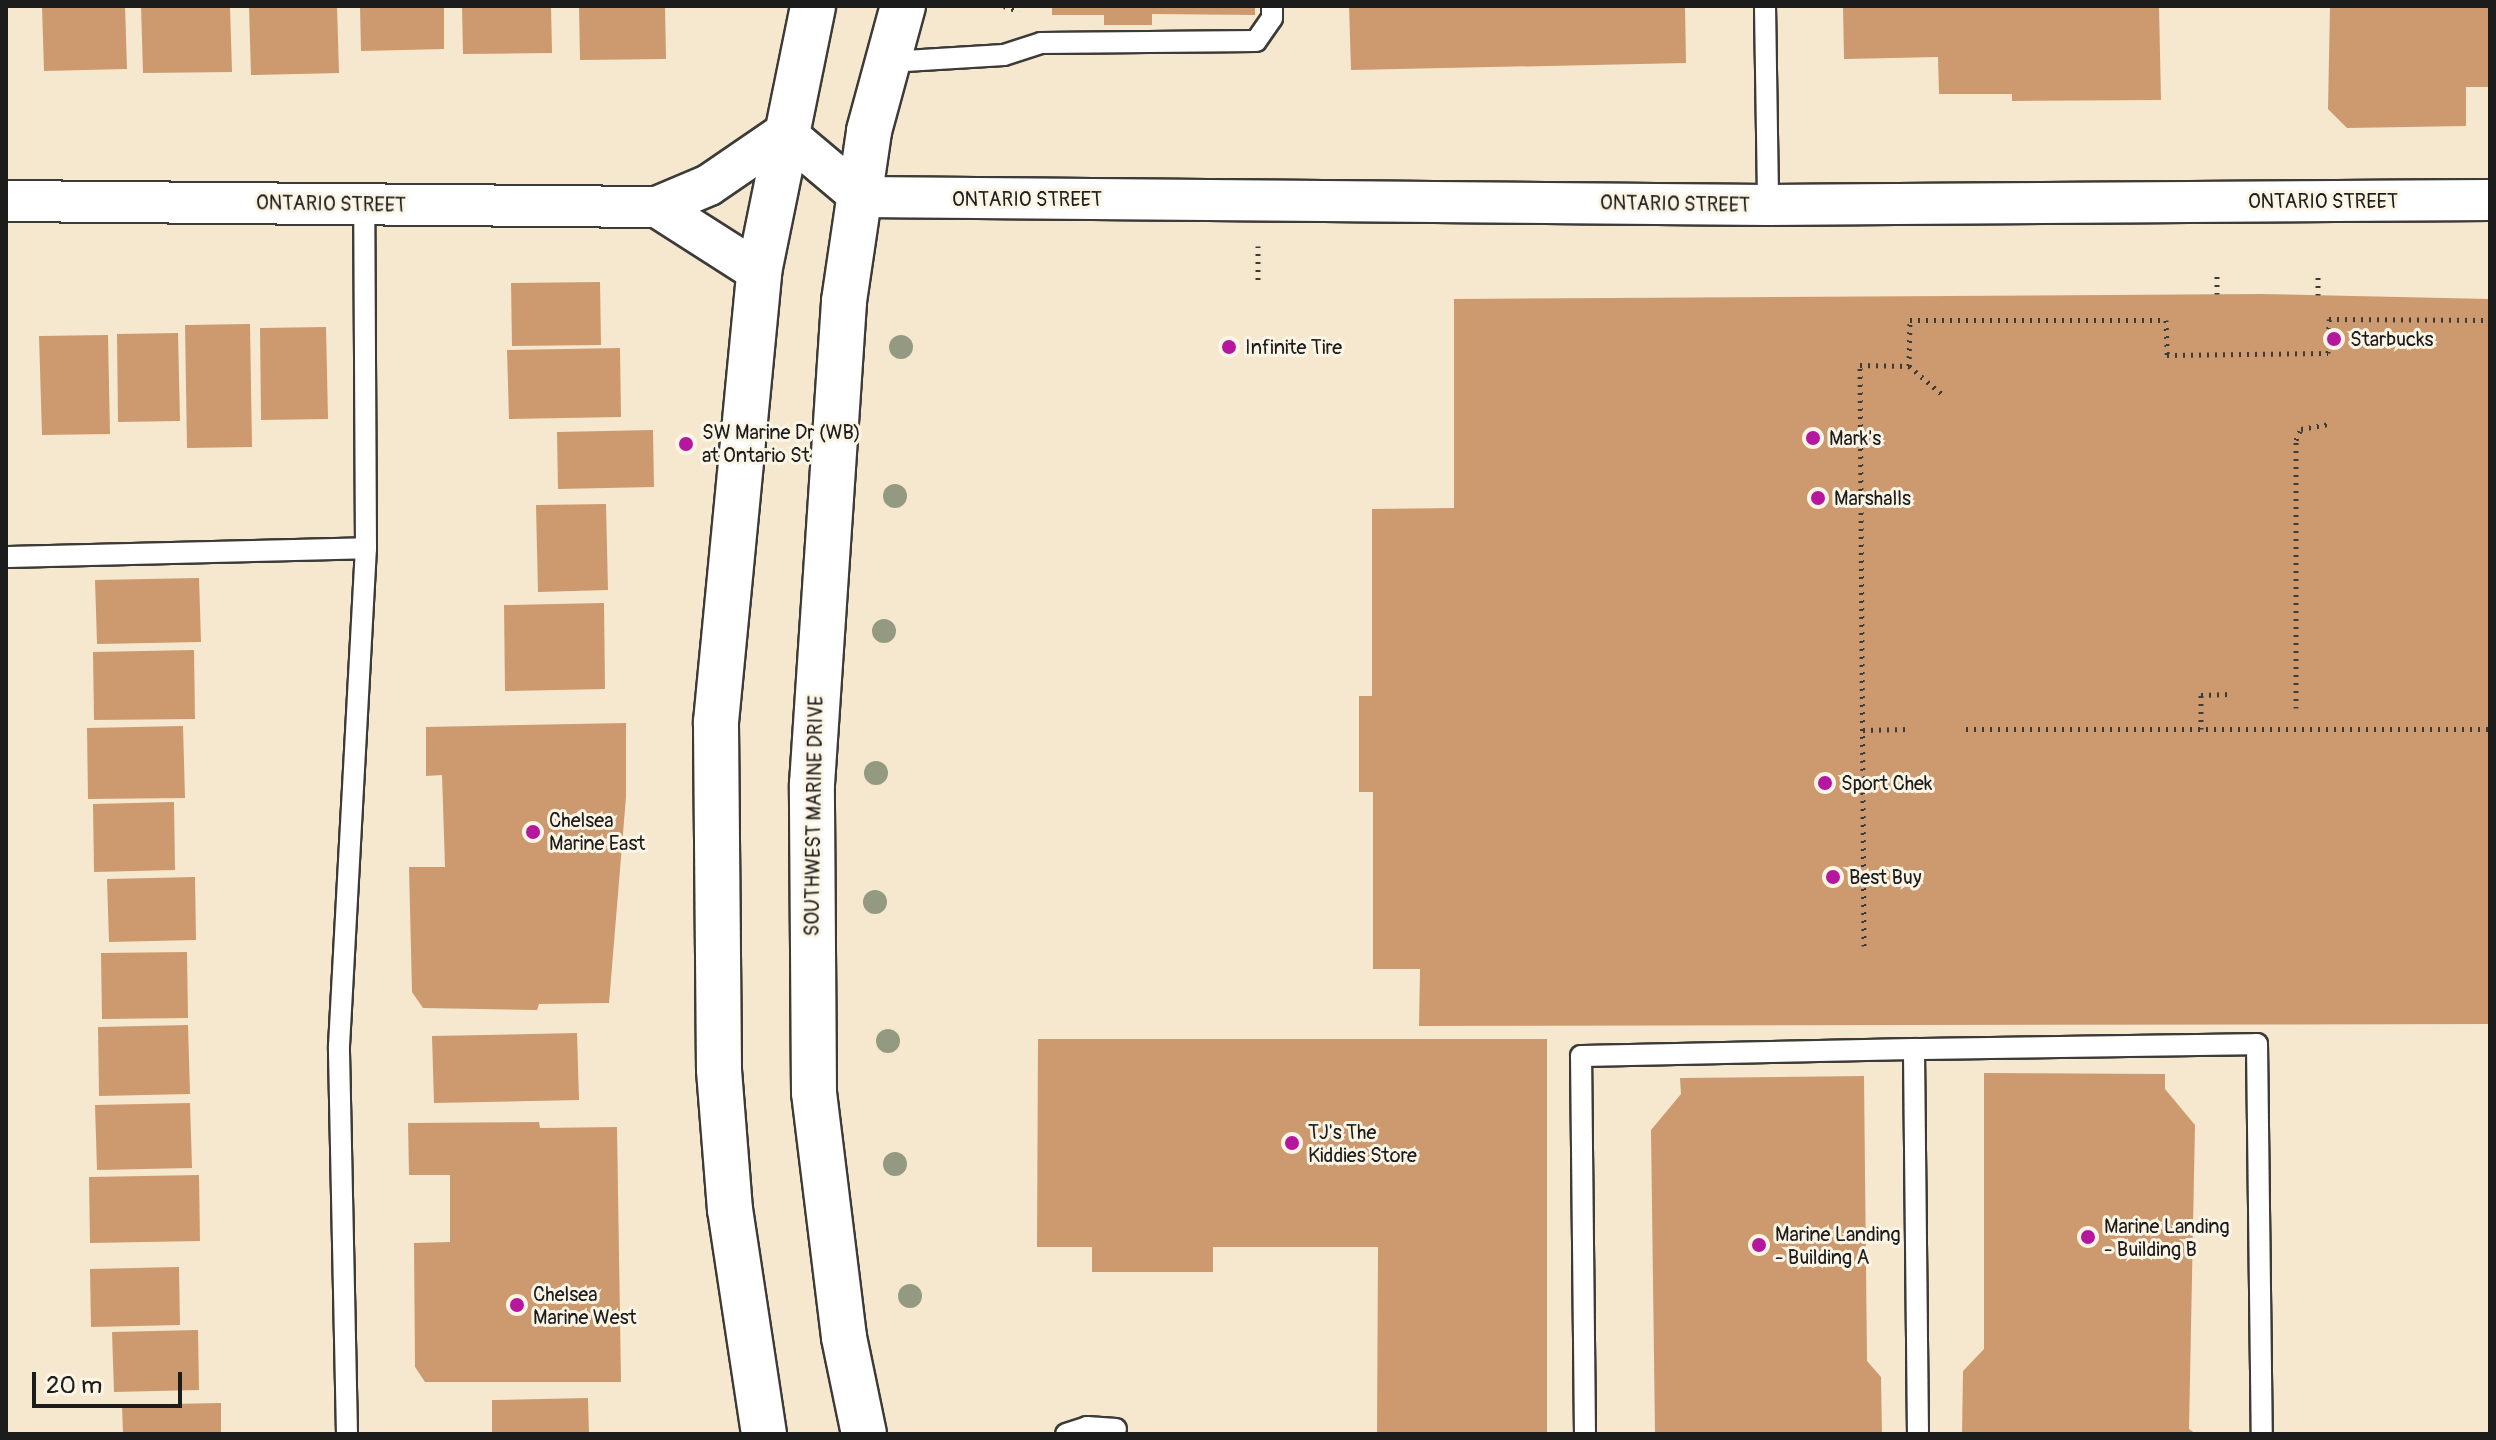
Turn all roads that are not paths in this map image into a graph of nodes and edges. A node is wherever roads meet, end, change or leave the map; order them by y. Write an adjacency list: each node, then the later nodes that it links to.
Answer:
1 (813, 6): 6 (main road)
2 (903, 6): 5 (main road, SOUTHWEST MARINE DRIVE)
3 (1272, 6): 5 (lane)
4 (1765, 6): 11 (lane)
5 (889, 62): 7 (main road, SOUTHWEST MARINE DRIVE)
6 (785, 133): 7 (street); 12 (street, ONTARIO STREET); 13 (main road)
7 (861, 197): 11 (street, ONTARIO STREET); 20 (main road, SOUTHWEST MARINE DRIVE)
8 (2490, 200): 11 (street, ONTARIO STREET)
9 (6, 201): 10 (street, ONTARIO STREET)
10 (364, 205): 12 (street, ONTARIO STREET); 14 (lane)
11 (1768, 205)
12 (657, 207): 13 (street)
13 (759, 272): 19 (main road)
14 (366, 548): 15 (lane); 18 (lane)
15 (6, 557)
16 (1914, 1049): 22 (lane); 23 (lane); 24 (lane)
17 (1116, 1429): 21 (lane)
18 (347, 1434)
19 (764, 1434)
20 (864, 1434)
21 (1066, 1434)
22 (1585, 1434)
23 (1918, 1434)
24 (2262, 1434)

